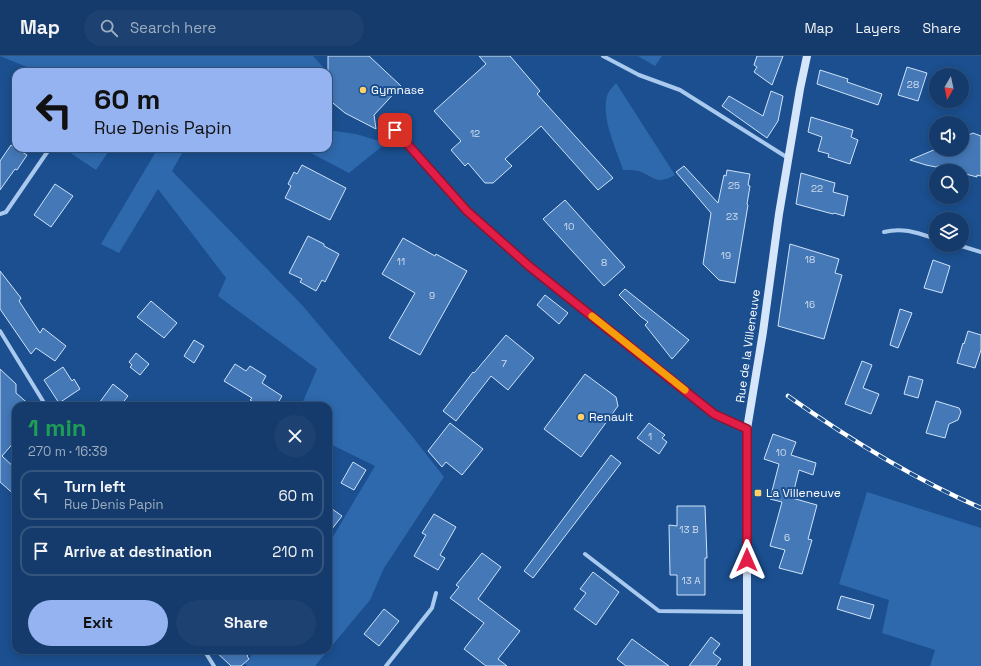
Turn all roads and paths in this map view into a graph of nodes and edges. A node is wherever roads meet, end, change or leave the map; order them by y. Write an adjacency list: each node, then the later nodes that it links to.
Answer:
1 (603, 56): 5 (street)
2 (807, 56): 5 (main road, Rue de la Villeneuve)
3 (395, 130): 13 (street)
4 (47, 152): 6 (street)
5 (788, 158): 13 (main road, Rue de la Villeneuve)
6 (0, 214)
7 (884, 232): 8 (street)
8 (929, 236)
9 (969, 248): 10 (street)
10 (981, 252)
11 (0, 331): 12 (street)
12 (44, 402)
13 (747, 429): 16 (main road, Rue de la Villeneuve)
14 (585, 554): 16 (street)
15 (436, 593): 19 (street)
16 (747, 612): 20 (main road, Rue de la Villeneuve)
17 (206, 654): 18 (street)
18 (214, 666)
19 (386, 666)
20 (747, 666)

